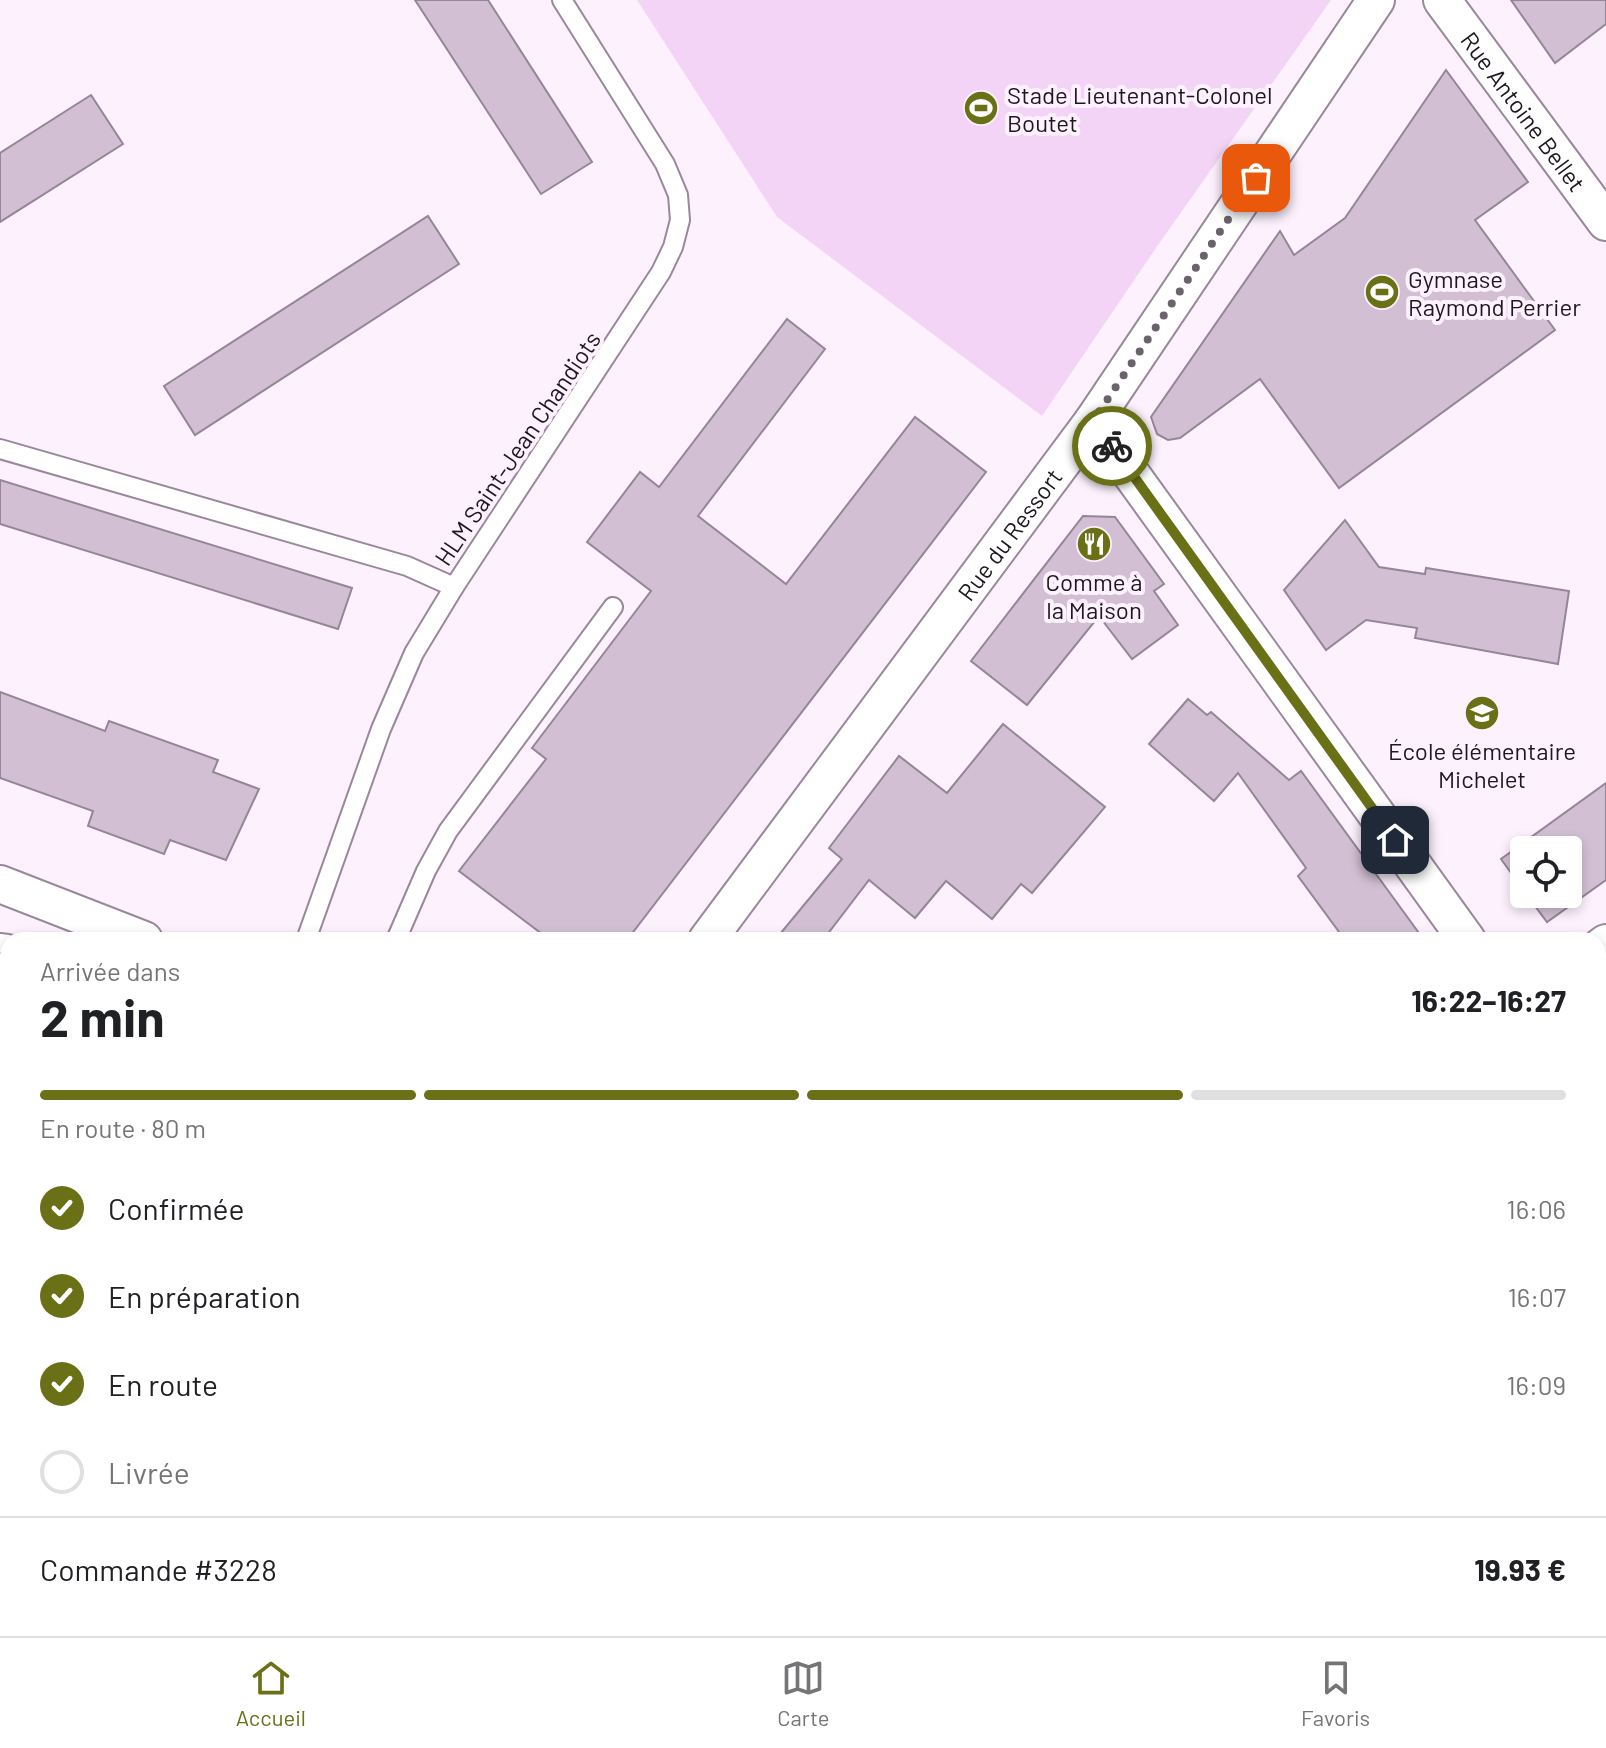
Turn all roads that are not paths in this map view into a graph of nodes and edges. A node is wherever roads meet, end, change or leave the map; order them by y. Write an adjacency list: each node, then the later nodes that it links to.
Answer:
1 (562, 0): 7 (lane, HLM Saint-Jean Chandiots)
2 (1376, 0): 5 (street, Rue du Ressort)
3 (1442, 0): 4 (street, Rue Antoine Bellet)
4 (1606, 222)
5 (1093, 421): 13 (street, Rue du Ressort); 14 (street)
6 (0, 449): 7 (lane)
7 (454, 587): 11 (lane, HLM Saint-Jean Chandiots)
8 (613, 607): 12 (lane)
9 (0, 884): 10 (street)
10 (120, 932)
11 (309, 932)
12 (399, 932)
13 (713, 932)
14 (1461, 932)

